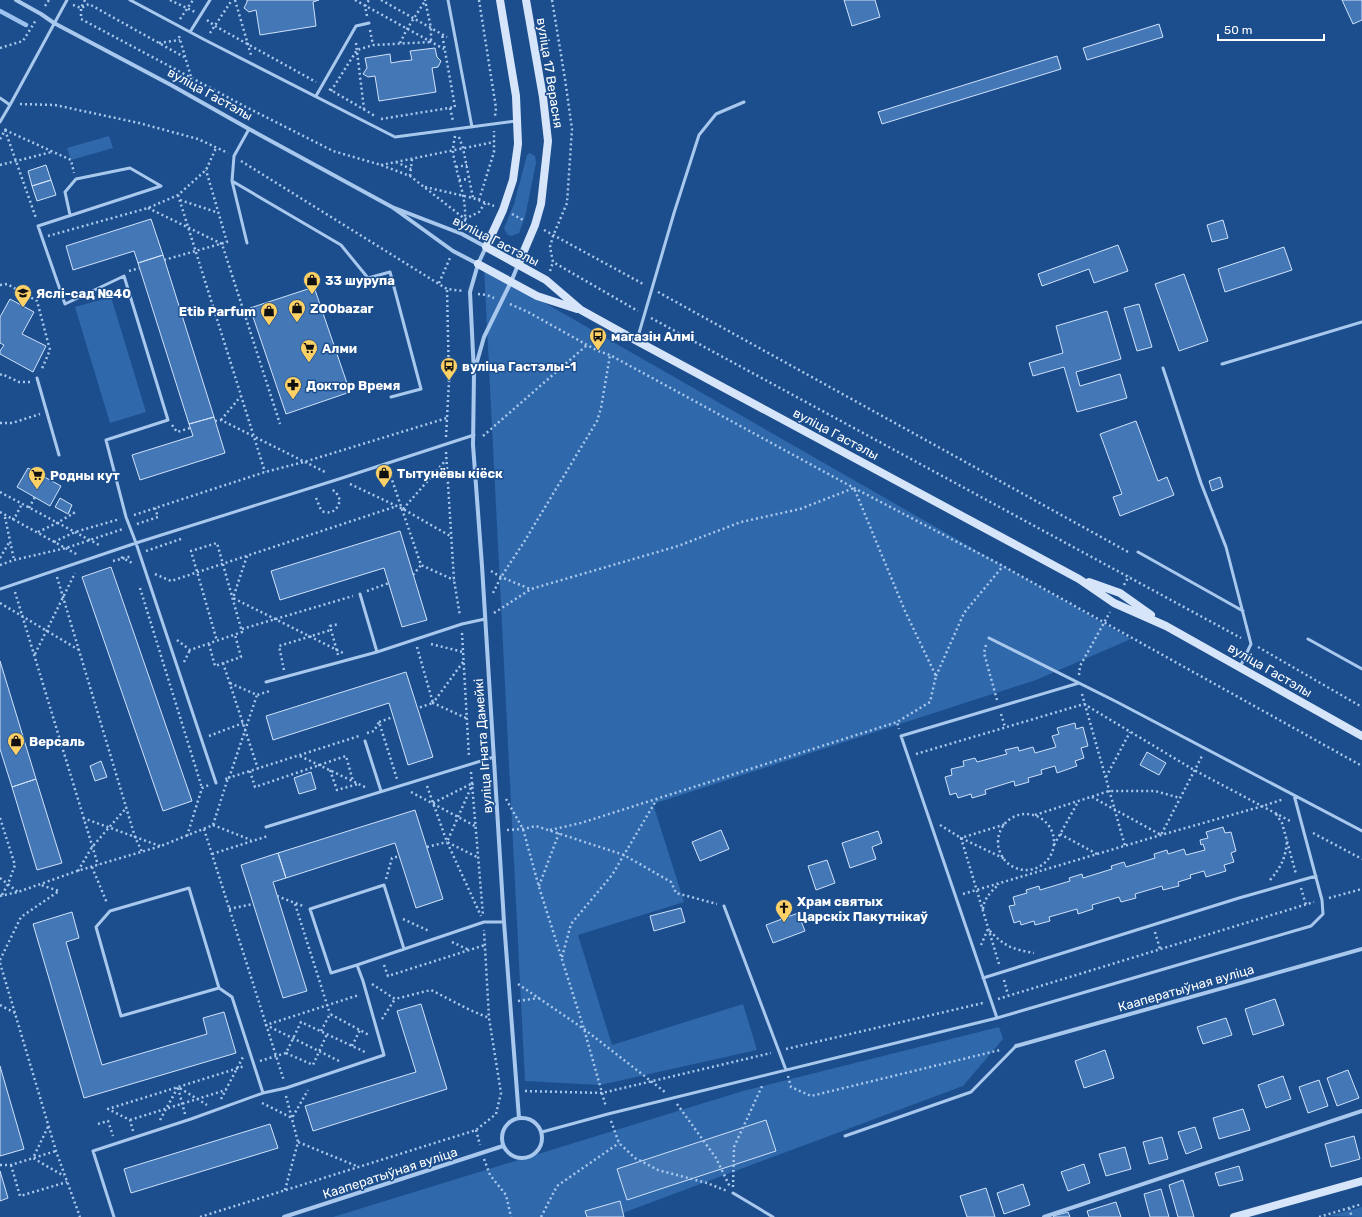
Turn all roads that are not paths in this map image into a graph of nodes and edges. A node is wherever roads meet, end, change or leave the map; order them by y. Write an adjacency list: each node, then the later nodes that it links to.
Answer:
1 (16, 0): 8 (street, вуліца Гастэлы)
2 (130, 0): 10 (lane)
3 (210, 0): 10 (lane)
4 (448, 0): 17 (lane)
5 (500, 0): 15 (main road)
6 (526, 0): 25 (main road, вуліца 17 Верасня)
7 (67, 1): 8 (lane)
8 (54, 23): 14 (lane); 18 (street, вуліца Гастэлы)
9 (368, 23): 11 (lane)
10 (190, 32): 11 (lane)
11 (316, 96): 17 (lane)
12 (0, 98): 14 (lane)
13 (744, 102): 31 (lane)
14 (10, 105): 16 (lane)
15 (518, 121): 17 (lane); 23 (main road)
16 (0, 122)
17 (472, 127)
18 (249, 129): 19 (lane); 20 (street, вуліца Гастэлы)
19 (232, 181): 22 (lane); 26 (lane)
20 (392, 207): 23 (street, вуліца Гастэлы); 24 (street, вуліца Гастэлы)
21 (70, 215): 21 (lane); 39 (lane)
22 (247, 243)
23 (486, 247): 24 (street, вуліца Ігната Дамейкі); 25 (main road, вуліца Гастэлы)
24 (478, 264): 28 (main road, вуліца Гастэлы); 34 (street, вуліца Ігната Дамейкі)
25 (518, 265): 28 (street, вуліца Ігната Дамейкі); 29 (main road, вуліца Гастэлы)
26 (368, 278): 27 (lane); 36 (lane)
27 (357, 281)
28 (511, 282): 29 (main road, вуліца Гастэлы); 34 (street, вуліца Ігната Дамейкі)
29 (581, 310): 31 (main road, вуліца Гастэлы)
30 (1362, 322): 32 (lane)
31 (637, 341): 41 (main road, вуліца Гастэлы)
32 (1222, 364)
33 (1164, 368): 44 (lane)
34 (474, 373): 37 (street, вуліца Ігната Дамейкі)
35 (37, 378): 38 (lane)
36 (391, 397)
37 (474, 435): 39 (lane); 45 (street, вуліца Ігната Дамейкі)
38 (59, 455)
39 (136, 543): 42 (lane); 57 (lane)
40 (1138, 552): 44 (lane)
41 (1079, 579): 46 (main road, вуліца Гастэлы); 46 (main road, вуліца Гастэлы)
42 (0, 589)
43 (360, 594): 49 (lane)
44 (1243, 611): 50 (lane)
45 (485, 619): 49 (lane); 56 (street, вуліца Ігната Дамейкі)
46 (1166, 626): 50 (main road, вуліца Гастэлы)
47 (989, 638): 53 (lane)
48 (1308, 639): 51 (lane)
49 (377, 652): 52 (lane)
50 (1240, 667): 54 (main road, вуліца Гастэлы)
51 (1362, 669)
52 (266, 682)
53 (1079, 683): 59 (lane); 68 (lane)
54 (1362, 736)
55 (365, 741): 58 (lane)
56 (494, 756): 58 (lane); 64 (street, вуліца Ігната Дамейкі)
57 (216, 783)
58 (381, 791): 60 (lane)
59 (1294, 795): 61 (lane); 62 (lane)
60 (266, 827)
61 (1362, 831)
62 (1316, 876): 68 (lane); 70 (lane)
63 (724, 906): 72 (lane)
64 (504, 922): 65 (lane); 75 (street, вуліца Ігната Дамейкі)
65 (404, 949): 67 (lane); 67 (lane)
66 (1362, 949): 71 (street, Кааператыўная вуліца)
67 (357, 965): 73 (lane)
68 (983, 978): 70 (lane)
69 (219, 988): 69 (lane); 73 (lane)
70 (997, 1018): 72 (lane)
71 (1016, 1046): 77 (lane)
72 (786, 1070): 76 (lane)
73 (263, 1093): 81 (lane)
74 (1362, 1111): 84 (street)
75 (519, 1118): 76 (street); 78 (street)
76 (542, 1132): 78 (street)
77 (845, 1136)
78 (503, 1146): 82 (street, Кааператыўная вуліца)
79 (1362, 1181): 85 (main road)
80 (733, 1193): 83 (lane)
81 (114, 1217)
82 (284, 1217)
83 (773, 1217)
84 (1044, 1217)
85 (1234, 1217)

